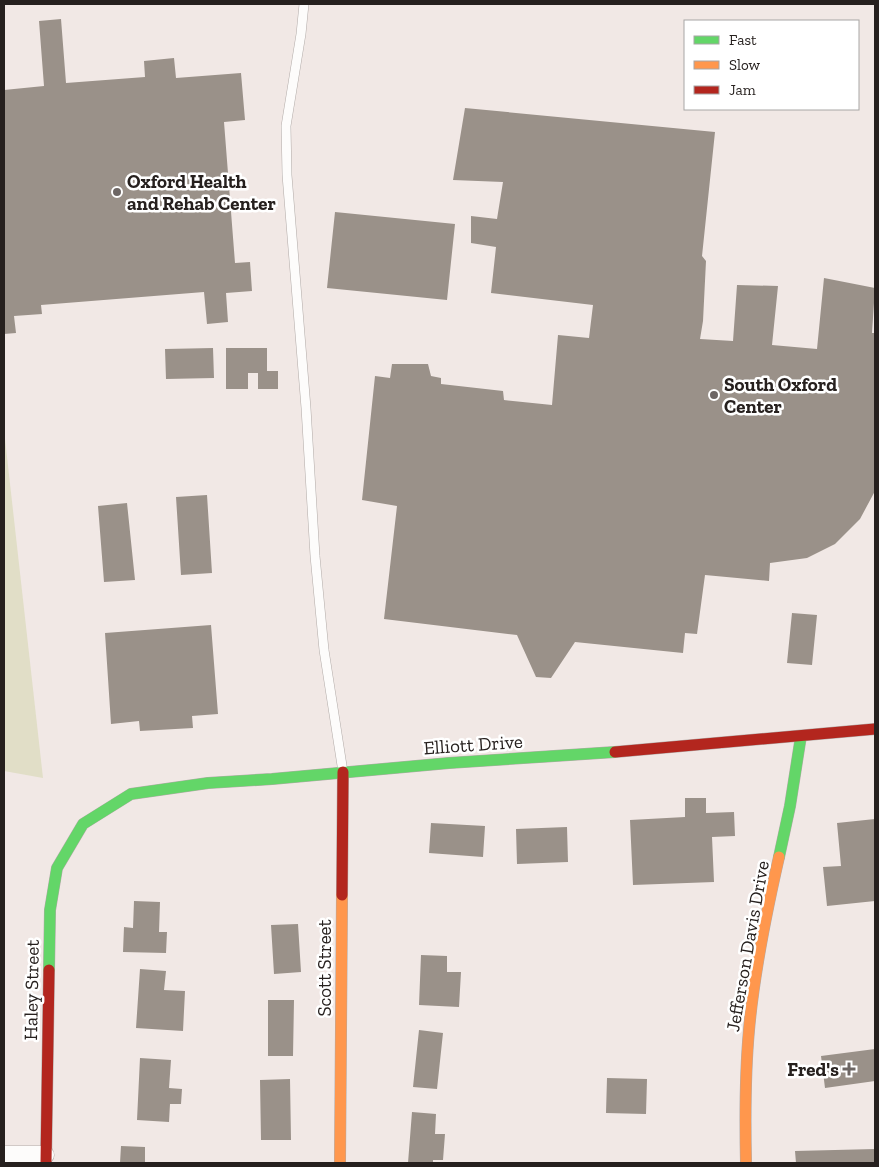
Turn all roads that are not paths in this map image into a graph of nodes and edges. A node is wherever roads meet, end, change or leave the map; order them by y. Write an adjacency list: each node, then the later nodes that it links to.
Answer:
1 (304, 4): 4 (lane)
2 (875, 729): 3 (street, Elliott Drive)
3 (801, 736): 4 (street, Elliott Drive); 9 (street, Jefferson Davis Drive)
4 (343, 772): 5 (street, Elliott Drive); 8 (street, Scott Street)
5 (83, 824): 7 (street, Haley Street)
6 (4, 1155): 7 (street)
7 (45, 1159)
8 (340, 1163)
9 (746, 1163)

